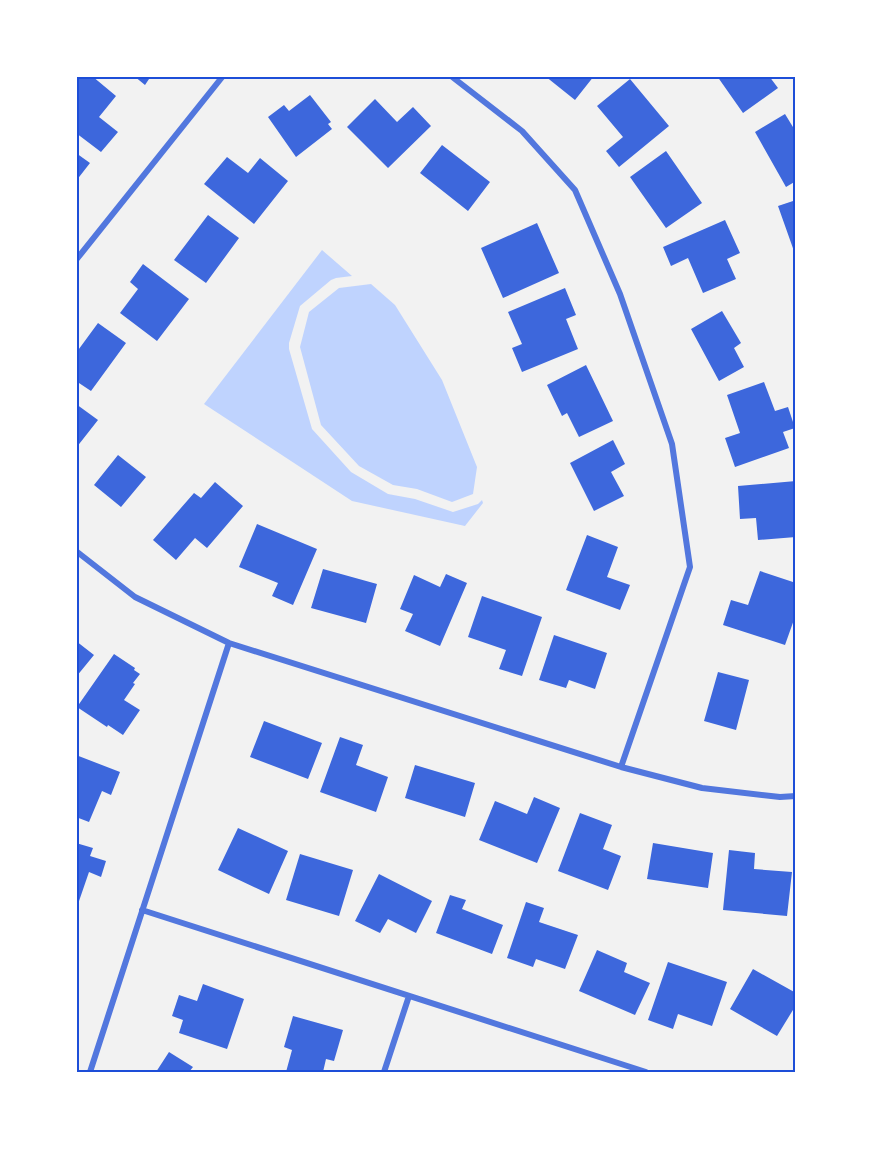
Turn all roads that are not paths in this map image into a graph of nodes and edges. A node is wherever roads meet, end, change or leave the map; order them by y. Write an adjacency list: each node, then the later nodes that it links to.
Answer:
1 (223, 76): 3 (street)
2 (451, 76): 6 (street)
3 (76, 260)
4 (76, 551): 5 (street)
5 (229, 644): 6 (street); 8 (street)
6 (621, 767): 7 (street)
7 (795, 796)
8 (142, 910): 9 (street); 10 (street)
9 (409, 996): 11 (street); 12 (street)
10 (90, 1072)
11 (384, 1072)
12 (646, 1072)

